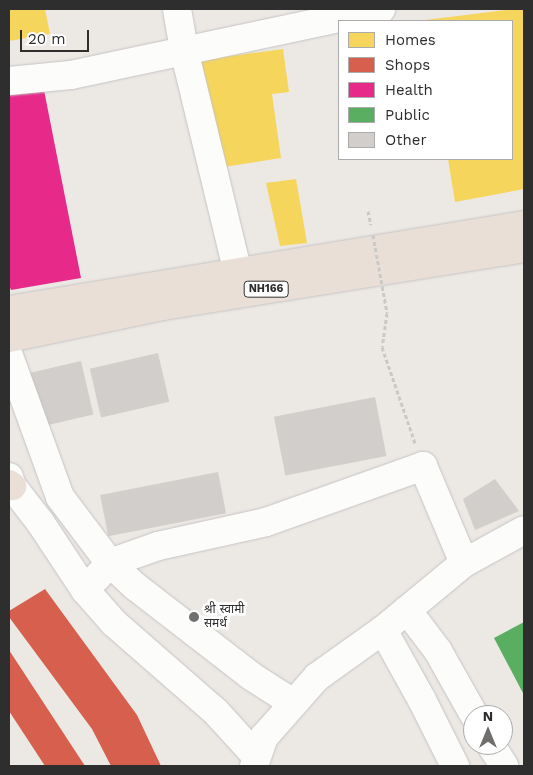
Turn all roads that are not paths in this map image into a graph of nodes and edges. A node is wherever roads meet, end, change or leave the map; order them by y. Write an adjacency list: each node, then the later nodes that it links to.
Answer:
1 (177, 9): 3 (street)
2 (381, 9): 3 (street)
3 (184, 50): 4 (street); 7 (street)
4 (9, 81)
5 (524, 225): 7 (highway, NH166)
6 (524, 248): 9 (highway, NH166)
7 (238, 273): 8 (highway, NH166)
8 (9, 310)
9 (9, 338)
10 (9, 356): 13 (street)
11 (10, 482): 15 (street)
12 (524, 530): 14 (street)
13 (110, 562): 14 (street); 15 (street); 18 (street)
14 (464, 563): 16 (street)
15 (85, 590): 21 (street)
16 (407, 610): 17 (street); 19 (street)
17 (383, 630): 18 (street); 22 (street)
18 (292, 703): 21 (street)
19 (468, 705)
20 (497, 755): 23 (street)
21 (255, 761)
22 (455, 766)
23 (504, 766)

